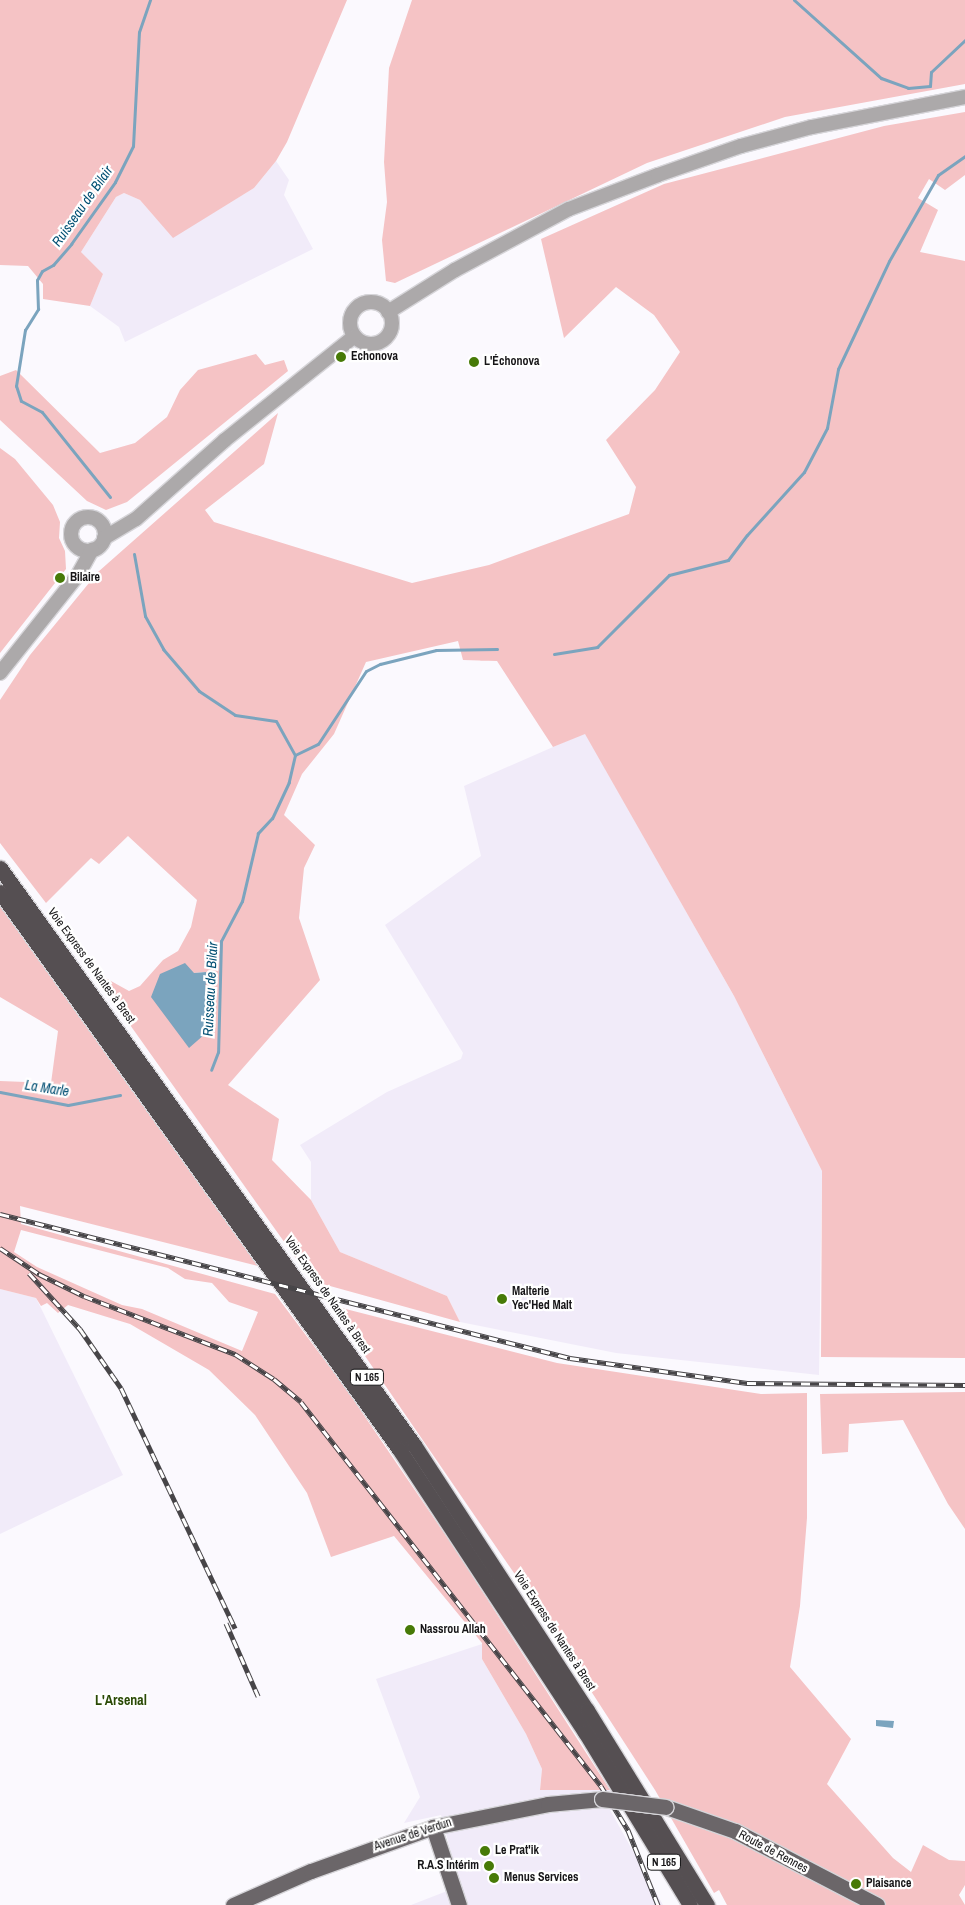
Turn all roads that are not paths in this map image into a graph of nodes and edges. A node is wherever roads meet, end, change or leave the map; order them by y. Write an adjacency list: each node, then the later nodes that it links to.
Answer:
1 (965, 98): 2 (street)
2 (388, 312): 3 (street); 3 (street)
3 (355, 336): 4 (street)
4 (144, 508): 5 (street); 6 (street)
5 (101, 523): 6 (street); 7 (street)
6 (104, 538): 8 (street)
7 (75, 545): 8 (street); 9 (street)
8 (92, 550): 9 (street)
9 (73, 580): 10 (street)
10 (0, 673)
11 (0, 868): 18 (highway, Voie Express de Nantes à Brest / N 165)
12 (0, 892): 17 (highway, N 165)
13 (666, 1806): 14 (main road, Avenue de Verdun, bridge); 19 (main road, Route de Rennes)
14 (433, 1828): 15 (main road, Avenue de Verdun); 16 (main road)
15 (233, 1905)
16 (459, 1905)
17 (690, 1905)
18 (707, 1905)
19 (877, 1905)

